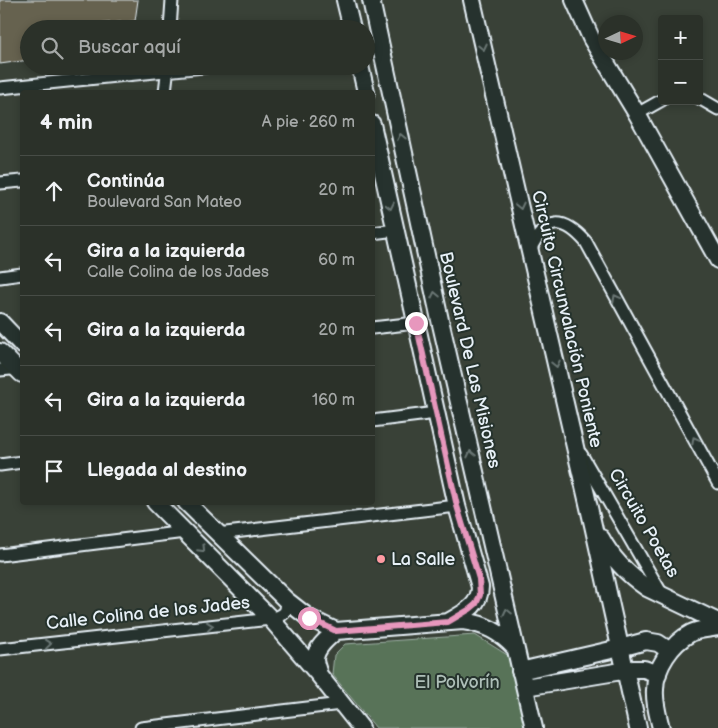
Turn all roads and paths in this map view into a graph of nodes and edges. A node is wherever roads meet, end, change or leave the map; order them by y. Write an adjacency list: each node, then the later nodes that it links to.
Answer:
1 (172, 0): 6 (street)
2 (345, 0): 7 (main road)
3 (371, 0): 8 (main road, Boulevard De Las Misiones)
4 (472, 0): 25 (main road, Circuito Circunvalación Poniente, one-way to 25)
5 (574, 0): 19 (main road)
6 (171, 20)
7 (350, 20)
8 (372, 20)
9 (375, 53): 57 (main road, Boulevard De Las Misiones, one-way to 9)
10 (115, 75): 13 (street)
11 (167, 75): 14 (street)
12 (362, 75): 15 (main road)
13 (0, 88)
14 (166, 90)
15 (366, 90)
16 (703, 100): 18 (street)
17 (658, 102): 19 (street)
18 (718, 109)
19 (638, 114): 26 (main road)
20 (375, 138): 23 (main road, one-way to 23)
21 (20, 180): 22 (street)
22 (0, 183)
23 (396, 230): 24 (street); 30 (main road)
24 (375, 233)
25 (530, 250): 39 (main road, Circuito Circunvalación Poniente, one-way to 39); 42 (street, one-way to 25)
26 (718, 260)
27 (20, 274): 28 (street)
28 (0, 277)
29 (0, 322): 32 (main road)
30 (416, 323): 31 (street); 37 (main road)
31 (375, 328)
32 (20, 342)
33 (0, 352): 34 (main road)
34 (20, 369)
35 (0, 370): 36 (street)
36 (20, 370)
37 (436, 413): 38 (street); 45 (main road)
38 (375, 421)
39 (575, 444): 46 (main road, Circuito Circunvalación Poniente); 50 (street, Circuito Poetas)
40 (20, 462): 41 (street)
41 (0, 465)
42 (718, 483)
43 (158, 505): 47 (main road)
44 (189, 505): 48 (main road)
45 (457, 506): 48 (street); 53 (main road)
46 (593, 525): 50 (main road, Circuito Poetas); 58 (main road, Circuito Circunvalación Poniente)
47 (185, 532): 49 (street); 52 (main road, one-way to 52)
48 (217, 534): 51 (main road)
49 (0, 555)
50 (663, 596): 54 (main road, Circuito Poetas)
51 (286, 600): 52 (street, Calle Colina de los Jades); 56 (main road)
52 (271, 619): 59 (street, Calle Colina de los Jades, one-way to 52); 64 (main road)
53 (448, 622): 56 (main road); 57 (main road)
54 (718, 622)
55 (718, 628): 60 (main road)
56 (336, 631): 64 (main road)
57 (515, 648): 61 (main road, Boulevard De Las Misiones)
58 (620, 648): 60 (main road); 61 (main road); 62 (main road, Circuito Circunvalación Poniente)
59 (0, 649)
60 (670, 651): 63 (main road)
61 (520, 670): 65 (main road, Boulevard De Las Misiones)
62 (626, 670): 63 (main road); 65 (main road); 70 (main road, Circuito Circunvalación Poniente)
63 (658, 674): 71 (main road)
64 (319, 675): 66 (main road)
65 (525, 687): 69 (main road, Boulevard De Las Misiones)
66 (342, 704): 67 (street); 68 (main road)
67 (141, 728)
68 (361, 728)
69 (534, 728)
70 (638, 728)
71 (661, 728)

